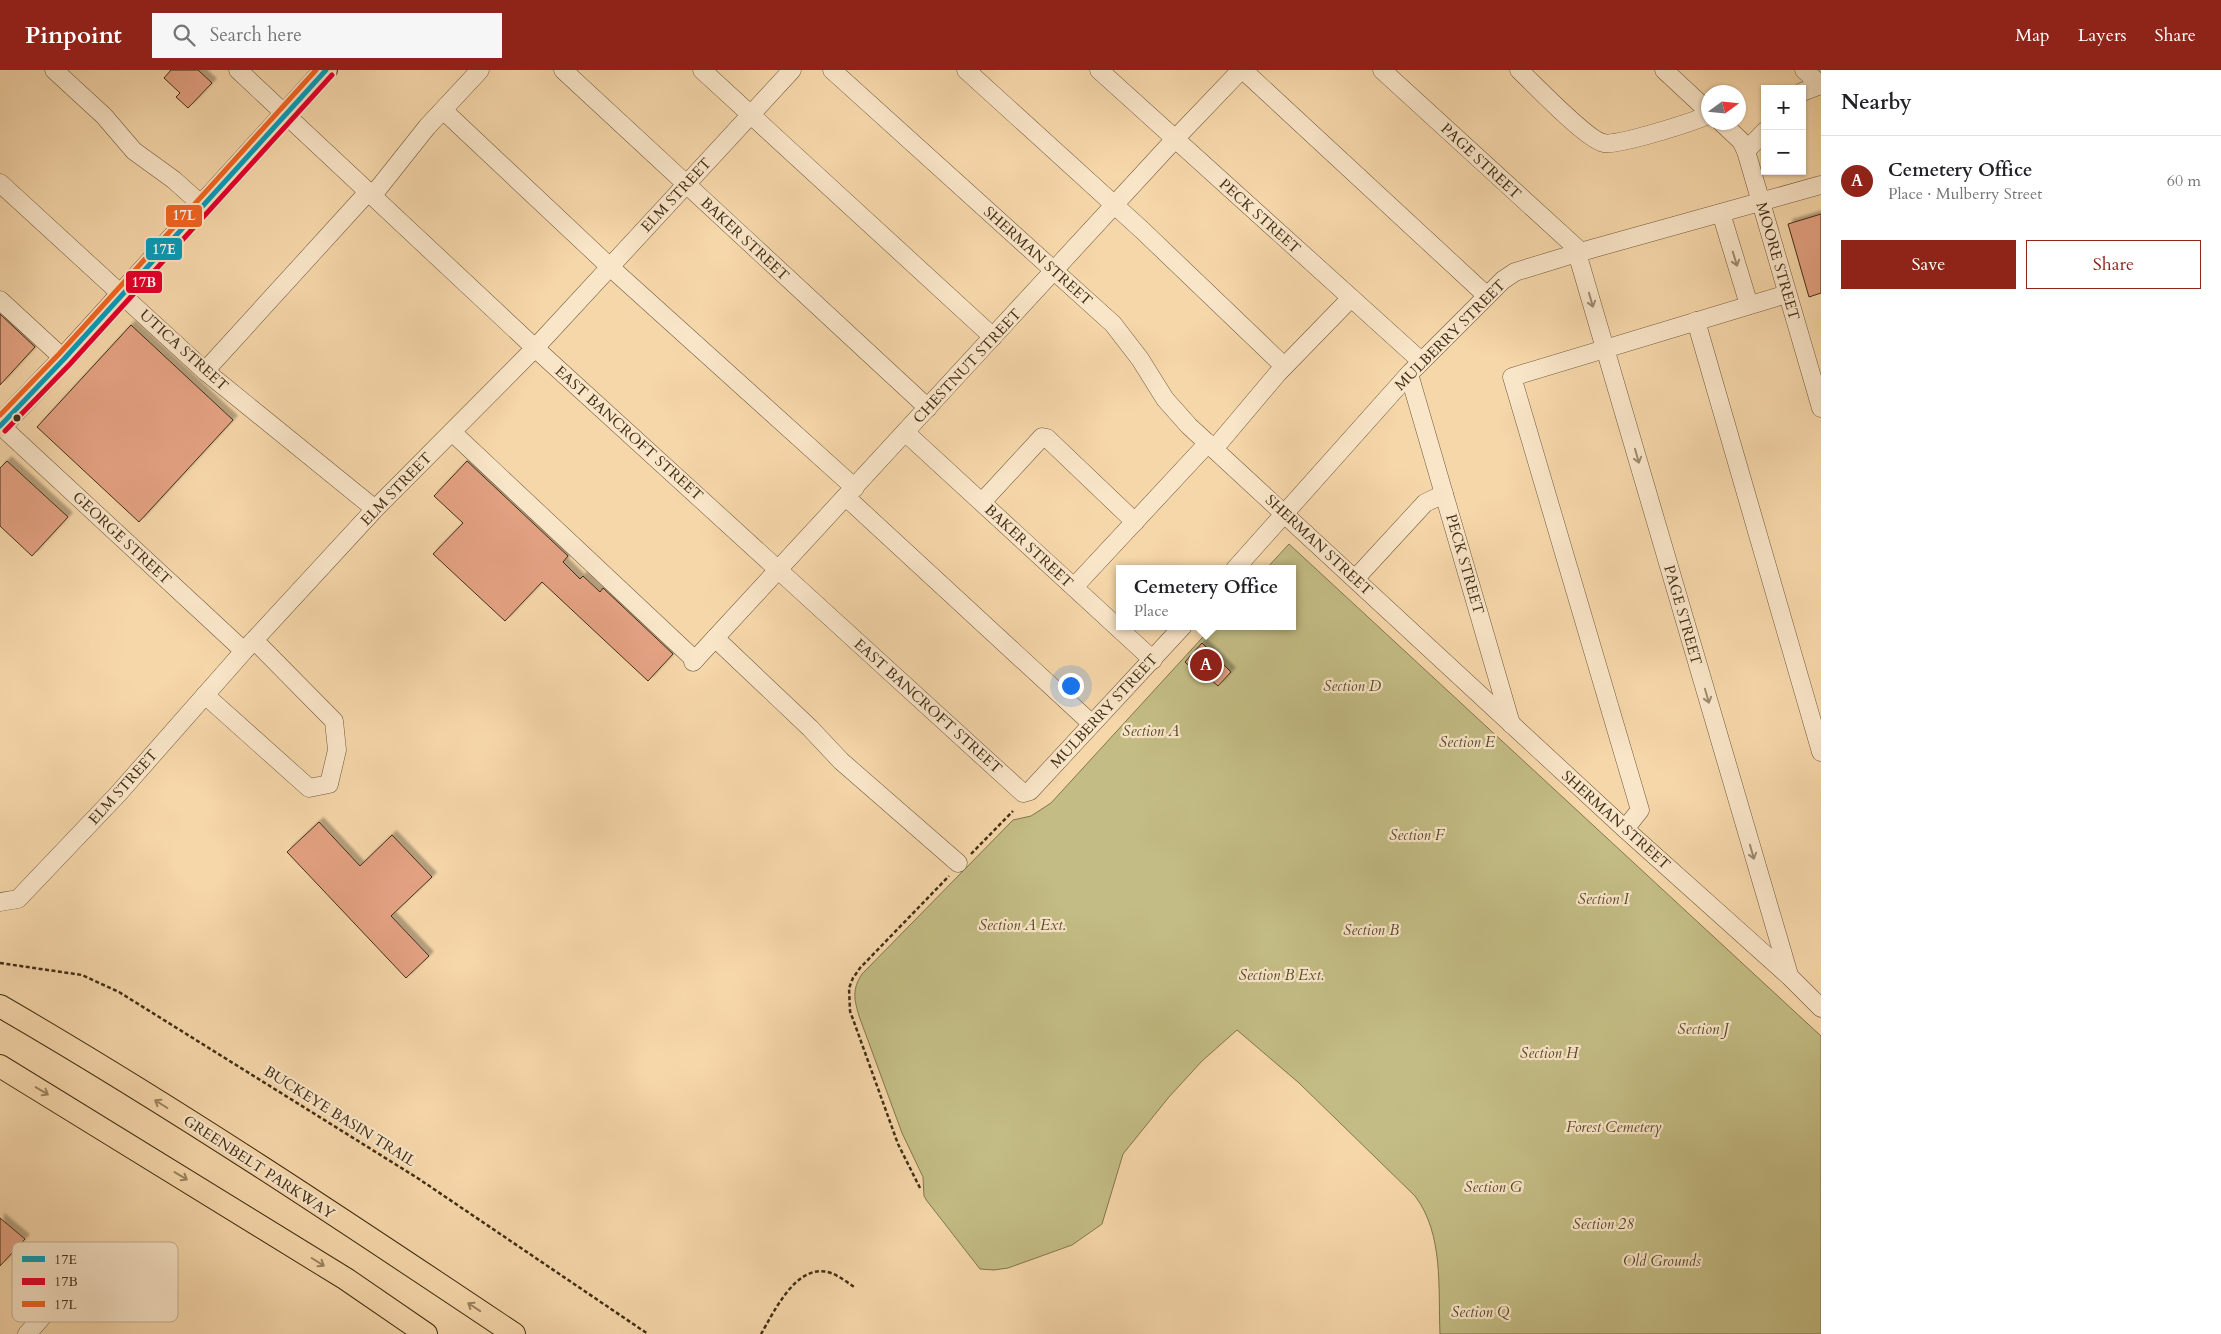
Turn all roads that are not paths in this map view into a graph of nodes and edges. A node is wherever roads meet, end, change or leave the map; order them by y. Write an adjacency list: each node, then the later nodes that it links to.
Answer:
1 (54, 70): 33 (street)
2 (238, 70): 20 (street, EAST BANCROFT STREET)
3 (326, 70): 20 (main road)
4 (480, 70): 19 (street)
5 (563, 70): 28 (street, BAKER STREET)
6 (702, 70): 21 (street)
7 (792, 70): 21 (street, ELM STREET)
8 (832, 70): 37 (street, SHERMAN STREET)
9 (966, 70): 32 (street)
10 (1099, 70): 25 (street, PECK STREET)
11 (1242, 70): 25 (street, CHESTNUT STREET); 40 (street)
12 (1382, 70): 35 (street, PAGE STREET)
13 (1519, 70): 22 (street)
14 (1664, 70): 18 (street)
15 (1804, 70): 16 (street)
16 (1821, 85): 17 (street)
17 (1806, 91)
18 (1701, 106)
19 (443, 110): 30 (street); 36 (street)
20 (286, 114): 30 (street, EAST BANCROFT STREET); 33 (main road)
21 (750, 116): 28 (street, ELM STREET); 45 (street)
22 (1701, 116)
23 (1729, 130): 26 (street, MOORE STREET)
24 (1761, 135): 26 (street)
25 (1175, 139): 32 (street, CHESTNUT STREET); 41 (street, PECK STREET)
26 (1746, 152): 31 (street, MOORE STREET)
27 (0, 183): 39 (street, UTICA STREET)
28 (686, 184): 36 (street, ELM STREET); 52 (street, BAKER STREET)
29 (1821, 185): 31 (street, MULBERRY STREET)
30 (371, 193): 46 (street, EAST BANCROFT STREET); 51 (street)
31 (1761, 202): 34 (street, MULBERRY STREET); 38 (street, MOORE STREET)
32 (1114, 205): 37 (street, CHESTNUT STREET); 49 (street)
33 (203, 206): 39 (main road)
34 (1720, 213): 35 (street, MULBERRY STREET); 43 (street, one-way to 43)
35 (1579, 253): 40 (street, MULBERRY STREET); 47 (street, PAGE STREET, one-way to 47)
36 (610, 267): 46 (street, ELM STREET); 58 (street)
37 (1055, 270): 45 (street, CHESTNUT STREET); 57 (street, SHERMAN STREET)
38 (1787, 294): 43 (street); 53 (street, MOORE STREET)
39 (122, 295): 48 (main road); 51 (street, UTICA STREET)
40 (1486, 295): 50 (street, MULBERRY STREET)
41 (1350, 298): 49 (street); 50 (street, PECK STREET)
42 (0, 300): 48 (street)
43 (1749, 305): 44 (street)
44 (1696, 321): 47 (street); 77 (street)
45 (993, 337): 52 (street, CHESTNUT STREET)
46 (534, 348): 55 (street, ELM STREET); 65 (street, EAST BANCROFT STREET)
47 (1605, 349): 79 (street); 82 (street, PAGE STREET, one-way to 82)
48 (64, 359): 54 (main road)
49 (1284, 366): 57 (street)
50 (1415, 368): 59 (street, PECK STREET); 62 (street, MULBERRY STREET)
51 (205, 371): 61 (street, UTICA STREET)
52 (928, 408): 56 (street, CHESTNUT STREET)
53 (1821, 408)
54 (0, 425): 72 (street, GEORGE STREET)
55 (452, 432): 61 (street, ELM STREET); 71 (street, CHESTNUT STREET)
56 (906, 432): 58 (street, CHESTNUT STREET); 60 (street, BAKER STREET)
57 (1211, 446): 62 (street, SHERMAN STREET); 63 (street)
58 (850, 492): 65 (street, CHESTNUT STREET); 75 (street)
59 (1444, 494): 66 (street); 76 (street, PECK STREET)
60 (982, 502): 63 (street); 67 (street, BAKER STREET)
61 (375, 509): 72 (street, ELM STREET)
62 (1285, 513): 64 (street, MULBERRY STREET); 66 (street, SHERMAN STREET)
63 (1135, 522): 67 (street)
64 (1239, 565)
65 (780, 570): 71 (street, CHESTNUT STREET); 78 (street, EAST BANCROFT STREET)
66 (1355, 578): 76 (street, SHERMAN STREET)
67 (1074, 587): 68 (street, BAKER STREET)
68 (1116, 626)
69 (1121, 630): 73 (street, BAKER STREET)
70 (1179, 630): 73 (street, MULBERRY STREET)
71 (715, 638): 80 (street)
72 (249, 645): 74 (street, ELM STREET); 74 (street, GEORGE STREET)
73 (1153, 660): 75 (street, MULBERRY STREET)
74 (205, 695): 81 (street, ELM STREET)
75 (1092, 724): 78 (street, MULBERRY STREET)
76 (1512, 725): 79 (street, SHERMAN STREET)
77 (1821, 752)
78 (1023, 793)
79 (1625, 829): 82 (street, SHERMAN STREET)
80 (959, 864)
81 (0, 902)
82 (1789, 976): 83 (street, SHERMAN STREET)
83 (1817, 999)
84 (1, 1007): 89 (main road, GREENBELT PARKWAY, one-way to 84)
85 (0, 1066): 88 (main road, one-way to 88)
86 (38, 1322): 87 (street)
87 (27, 1334)
88 (426, 1334)
89 (514, 1334)

